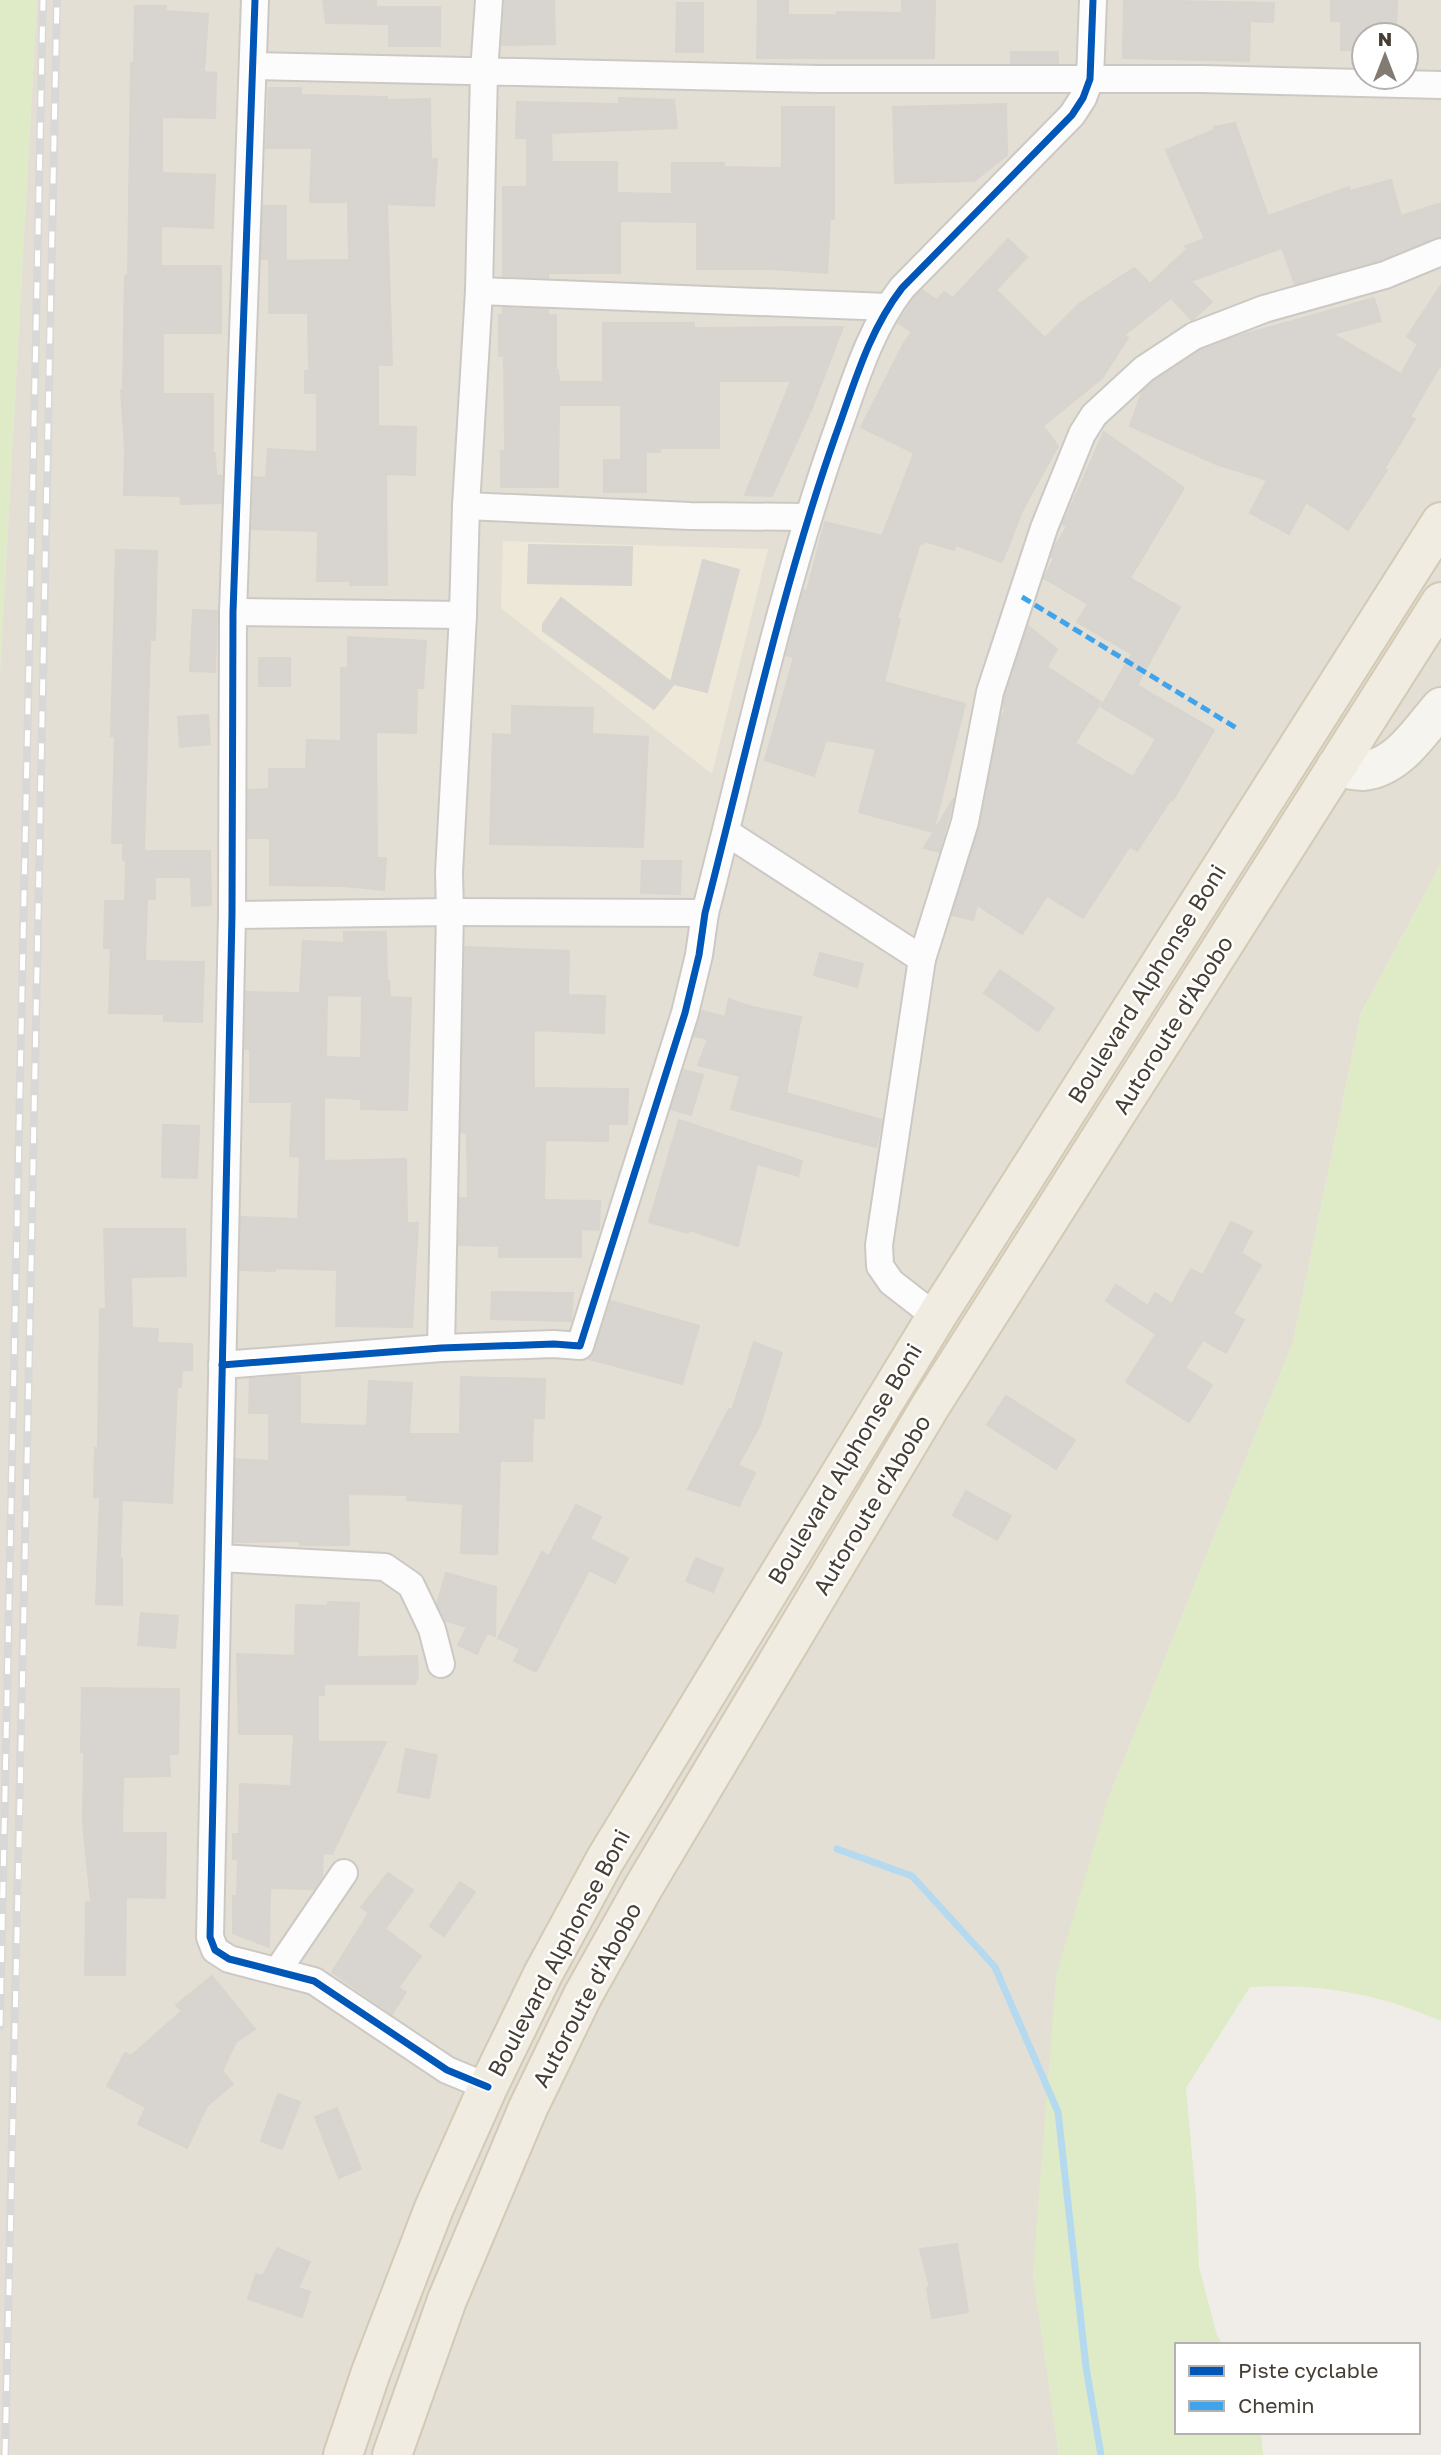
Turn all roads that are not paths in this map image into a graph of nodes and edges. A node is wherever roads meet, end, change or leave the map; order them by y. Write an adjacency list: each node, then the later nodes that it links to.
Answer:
1 (255, 0): 4 (street)
2 (489, 0): 5 (street)
3 (1093, 0): 6 (street)
4 (253, 66): 5 (street); 15 (street)
5 (484, 72): 6 (street); 9 (street)
6 (1090, 79): 7 (street); 10 (street)
7 (1441, 85)
8 (1441, 252): 23 (street)
9 (479, 291): 10 (street); 11 (street)
10 (888, 307): 12 (street)
11 (466, 506): 12 (street); 16 (street)
12 (807, 517): 19 (street)
13 (1441, 522): 24 (main road, Boulevard Alphonse Boni)
14 (1441, 602): 18 (main road, Autoroute d'Abobo)
15 (233, 612): 16 (street); 22 (street)
16 (463, 615): 20 (street)
17 (1441, 707): 18 (main road)
18 (1336, 766): 33 (main road, Autoroute d'Abobo)
19 (726, 832): 21 (street); 23 (street)
20 (450, 912): 21 (street); 22 (street); 25 (street)
21 (705, 913): 25 (street)
22 (232, 915): 26 (street)
23 (922, 959): 24 (street)
24 (936, 1317): 31 (main road, Boulevard Alphonse Boni)
25 (441, 1349): 26 (street)
26 (222, 1365): 27 (street)
27 (219, 1558): 28 (street); 30 (street)
28 (441, 1664)
29 (344, 1873): 30 (street)
30 (278, 1970): 31 (street)
31 (488, 2087): 32 (main road, Boulevard Alphonse Boni)
32 (343, 2455)
33 (391, 2455)

